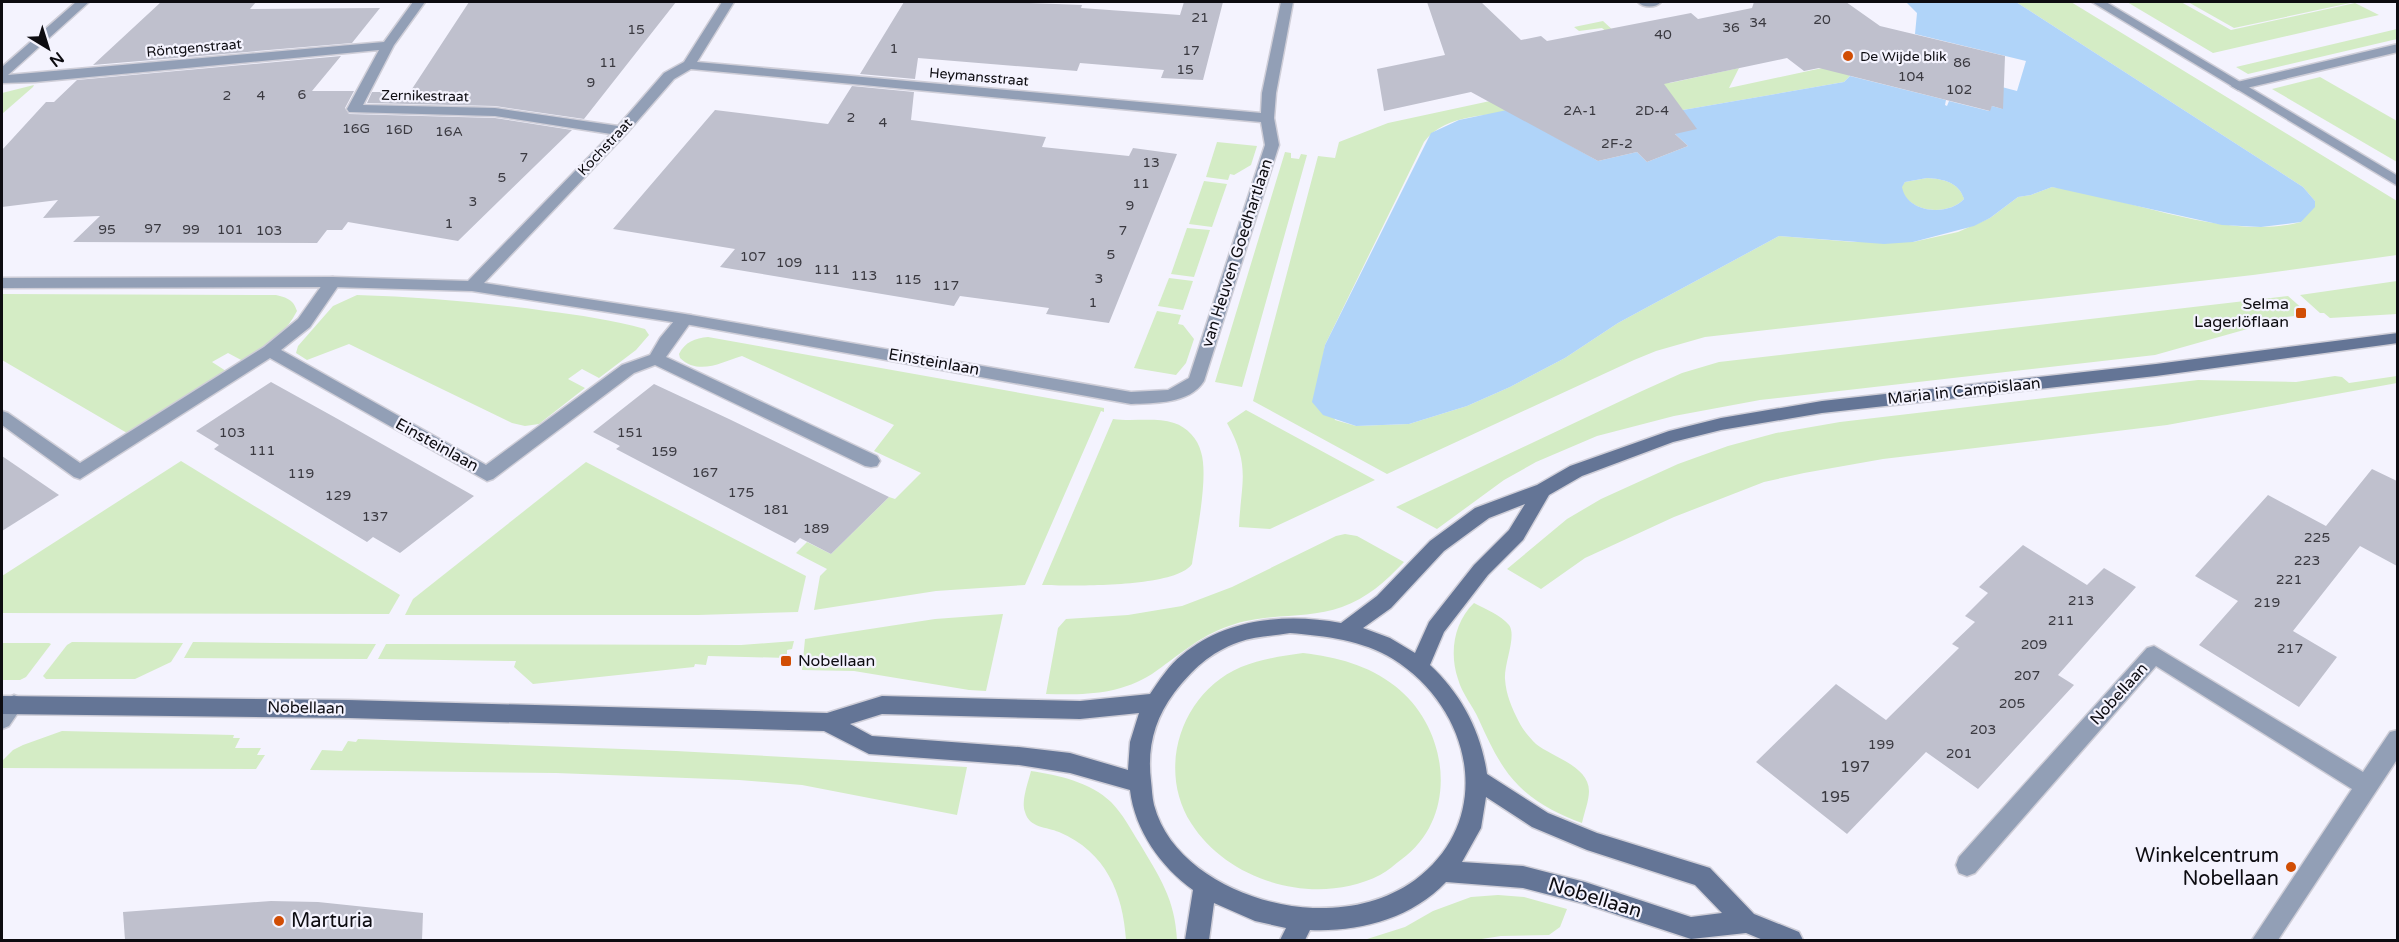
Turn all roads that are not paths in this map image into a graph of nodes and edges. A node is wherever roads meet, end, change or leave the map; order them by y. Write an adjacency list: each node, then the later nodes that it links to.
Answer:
1 (83, 2): 11 (street)
2 (419, 2): 8 (street, Zernikestraat)
3 (728, 2): 10 (street, Kochstraat)
4 (1287, 2): 14 (street, van Heuven Goedhartlaan)
5 (1644, 2): 6 (street)
6 (1655, 2)
7 (2098, 2): 13 (street)
8 (388, 45): 12 (street, Röntgenstraat); 15 (street, Zernikestraat)
9 (2397, 48): 13 (street)
10 (689, 65): 14 (street, Heymansstraat); 15 (street, Kochstraat)
11 (2, 73)
12 (2, 79)
13 (2238, 86): 16 (street)
14 (1267, 118): 24 (street, van Heuven Goedhartlaan)
15 (621, 130): 19 (street, Kochstraat)
16 (2397, 182)
17 (333, 282): 18 (street, Einsteinlaan); 19 (street, Einsteinlaan); 22 (street)
18 (2, 283)
19 (472, 286): 20 (street, Einsteinlaan)
20 (685, 319): 23 (street); 24 (street, Einsteinlaan)
21 (2397, 338): 27 (main road, Maria in Campislaan)
22 (270, 351): 23 (street, Einsteinlaan); 25 (street)
23 (656, 359): 26 (street)
24 (1182, 392)
25 (2, 417)
26 (871, 461)
27 (1543, 490): 28 (main road, Maria in Campislaan); 29 (main road, Maria in Campislaan)
28 (1346, 630): 29 (main road); 30 (main road)
29 (1419, 667): 34 (main road)
30 (1153, 703): 32 (main road, Nobellaan); 35 (main road)
31 (6, 710): 32 (main road, Nobellaan)
32 (827, 722): 35 (main road, Nobellaan)
33 (2397, 739): 36 (street)
34 (1477, 779): 38 (main road); 40 (main road, Nobellaan)
35 (1138, 783): 39 (main road)
36 (2365, 785): 37 (street, Nobellaan); 44 (street)
37 (1967, 865)
38 (1443, 871): 40 (main road, Nobellaan); 41 (main road)
39 (1205, 890): 41 (main road); 42 (main road)
40 (1746, 922): 43 (main road, Nobellaan)
41 (1297, 932)
42 (1197, 940)
43 (1791, 940)
44 (2264, 940)

